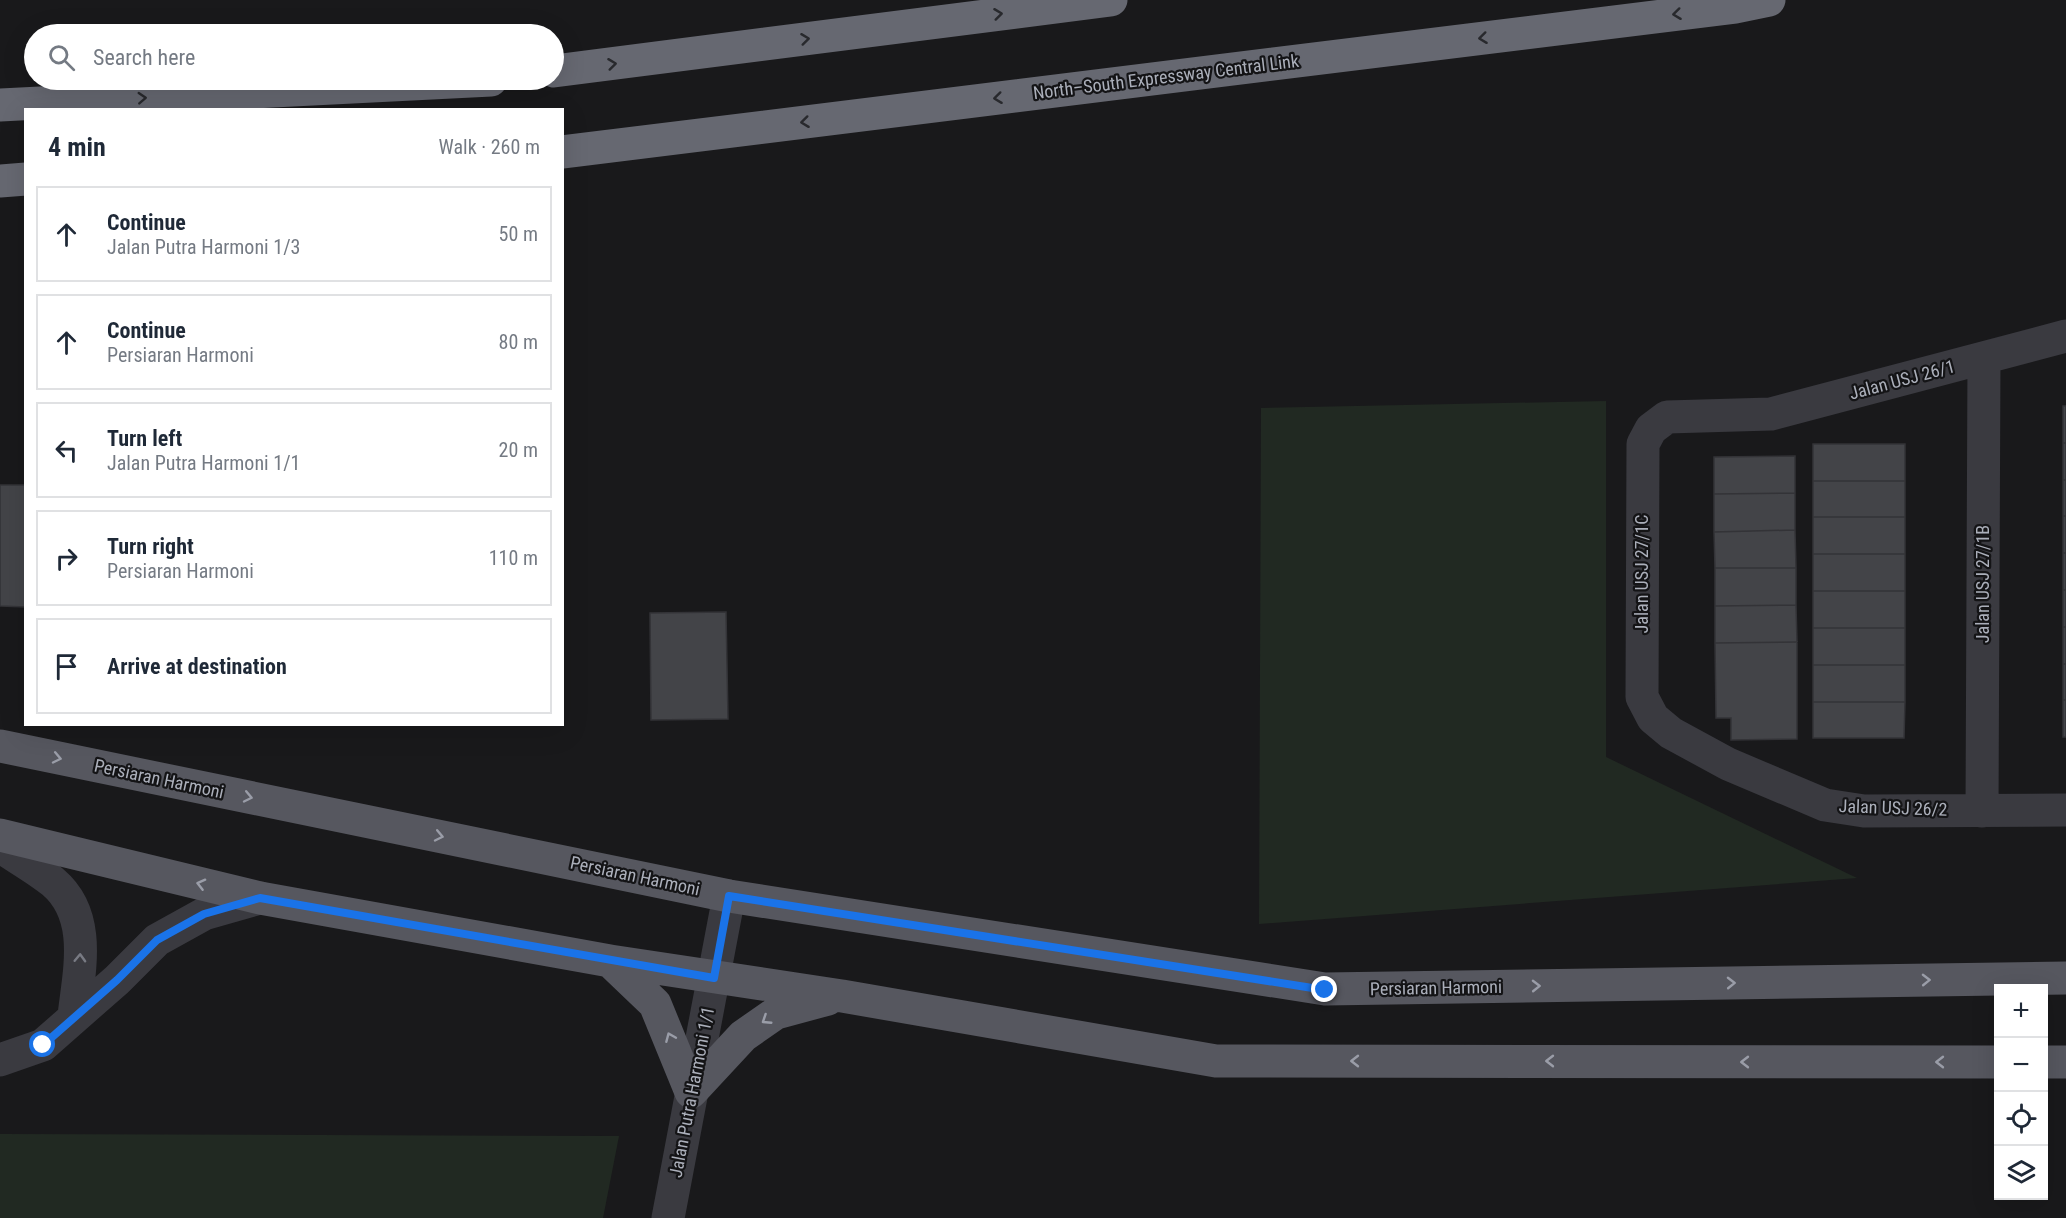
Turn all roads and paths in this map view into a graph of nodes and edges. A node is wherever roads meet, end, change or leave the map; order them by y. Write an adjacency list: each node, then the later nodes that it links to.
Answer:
1 (1111, 0): 3 (highway, one-way to 1)
2 (1769, 0): 6 (highway, North–South Expressway Central Link, one-way to 6)
3 (564, 70)
4 (295, 90): 5 (highway, one-way to 4)
5 (0, 105)
6 (564, 152)
7 (24, 179): 8 (highway)
8 (0, 181)
9 (2066, 336): 10 (street, Jalan USJ 26/1)
10 (1984, 358): 11 (street, Jalan USJ 26/1); 15 (street, Jalan USJ 27/1B)
11 (1737, 416): 13 (street, Jalan USJ 27/1C)
12 (0, 746): 18 (main road, Persiaran Harmoni, one-way to 18)
13 (1728, 764): 15 (street, Jalan USJ 26/2)
14 (2066, 810): 15 (street, Jalan USJ 26/2)
15 (1982, 811)
16 (0, 835): 19 (main road, one-way to 16)
17 (0, 846): 24 (street, one-way to 17)
18 (729, 896): 21 (street, Jalan Putra Harmoni 1/1); 22 (main road, Persiaran Harmoni, one-way to 22)
19 (260, 898): 20 (main road); 24 (street)
20 (610, 961): 21 (main road); 29 (main road, one-way to 20)
21 (714, 978): 23 (main road); 29 (street, Jalan Putra Harmoni 1/1)
22 (2066, 978)
23 (842, 996): 26 (main road, one-way to 23); 29 (main road, one-way to 29)
24 (74, 1017): 25 (street)
25 (0, 1060)
26 (1994, 1062)
27 (2048, 1062): 28 (main road)
28 (2066, 1062)
29 (691, 1092): 30 (street, Jalan Putra Harmoni 1/1)
30 (668, 1218)

